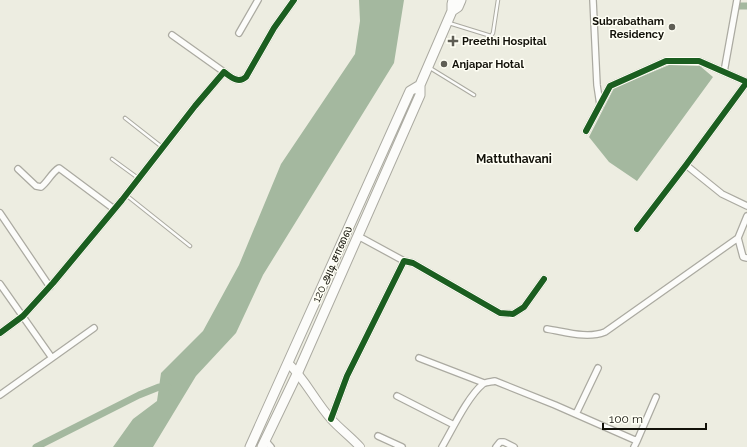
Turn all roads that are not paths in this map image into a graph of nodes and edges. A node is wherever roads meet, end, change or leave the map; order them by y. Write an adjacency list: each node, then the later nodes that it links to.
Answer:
1 (258, 0): 10 (street)
2 (294, 0): 13 (street)
3 (453, 0): 8 (main road, 120 அடி சாலை)
4 (461, 0): 8 (main road, 120 அடி சாலை)
5 (498, 0): 9 (lane)
6 (594, 0): 17 (street)
7 (737, 0): 14 (street)
8 (452, 11): 9 (main road, 120 அடி சாலை)
9 (447, 23): 12 (main road, 120 அடி சாலை)
10 (239, 33)
11 (172, 35): 13 (street)
12 (428, 67): 15 (main road, 120 அடி சாலை); 16 (lane)
13 (224, 72): 20 (street)
14 (724, 72): 17 (street); 22 (street)
15 (420, 85): 31 (main road, 120 அடி சாலை); 45 (main road, 120 அடி சாலை)
16 (474, 95)
17 (600, 106): 19 (street)
18 (126, 118): 20 (lane)
19 (586, 131)
20 (162, 148): 24 (street)
21 (112, 159): 24 (lane)
22 (686, 165): 26 (street); 30 (street)
23 (18, 169): 27 (street)
24 (138, 179): 25 (street)
25 (126, 195): 27 (street); 33 (lane)
26 (747, 206)
27 (114, 209): 38 (street)
28 (0, 213): 38 (street)
29 (747, 216): 32 (street)
30 (636, 229)
31 (358, 236): 35 (street); 47 (main road, 120 அடி சாலை)
32 (738, 238): 34 (street); 41 (street)
33 (190, 246)
34 (747, 258)
35 (404, 261): 36 (street); 53 (street)
36 (544, 279)
37 (0, 284): 39 (street)
38 (50, 287): 39 (street)
39 (23, 316): 42 (street); 43 (street)
40 (94, 328): 43 (street)
41 (547, 329)
42 (0, 333)
43 (52, 358): 49 (street)
44 (419, 358): 48 (street)
45 (288, 363): 47 (street); 58 (main road, 120 அடி சாலை)
46 (598, 368): 52 (street)
47 (298, 372): 53 (street); 57 (main road, 120 அடி சாலை)
48 (484, 383): 52 (street); 54 (street)
49 (0, 395)
50 (397, 396): 54 (street)
51 (656, 398): 56 (street)
52 (576, 414): 56 (street)
53 (331, 419): 59 (street)
54 (454, 425): 61 (street)
55 (378, 436): 60 (street)
56 (636, 444)
57 (266, 445)
58 (250, 447)
59 (360, 447)
60 (402, 447)
61 (442, 447)
62 (496, 447): 63 (street)
63 (514, 447)

